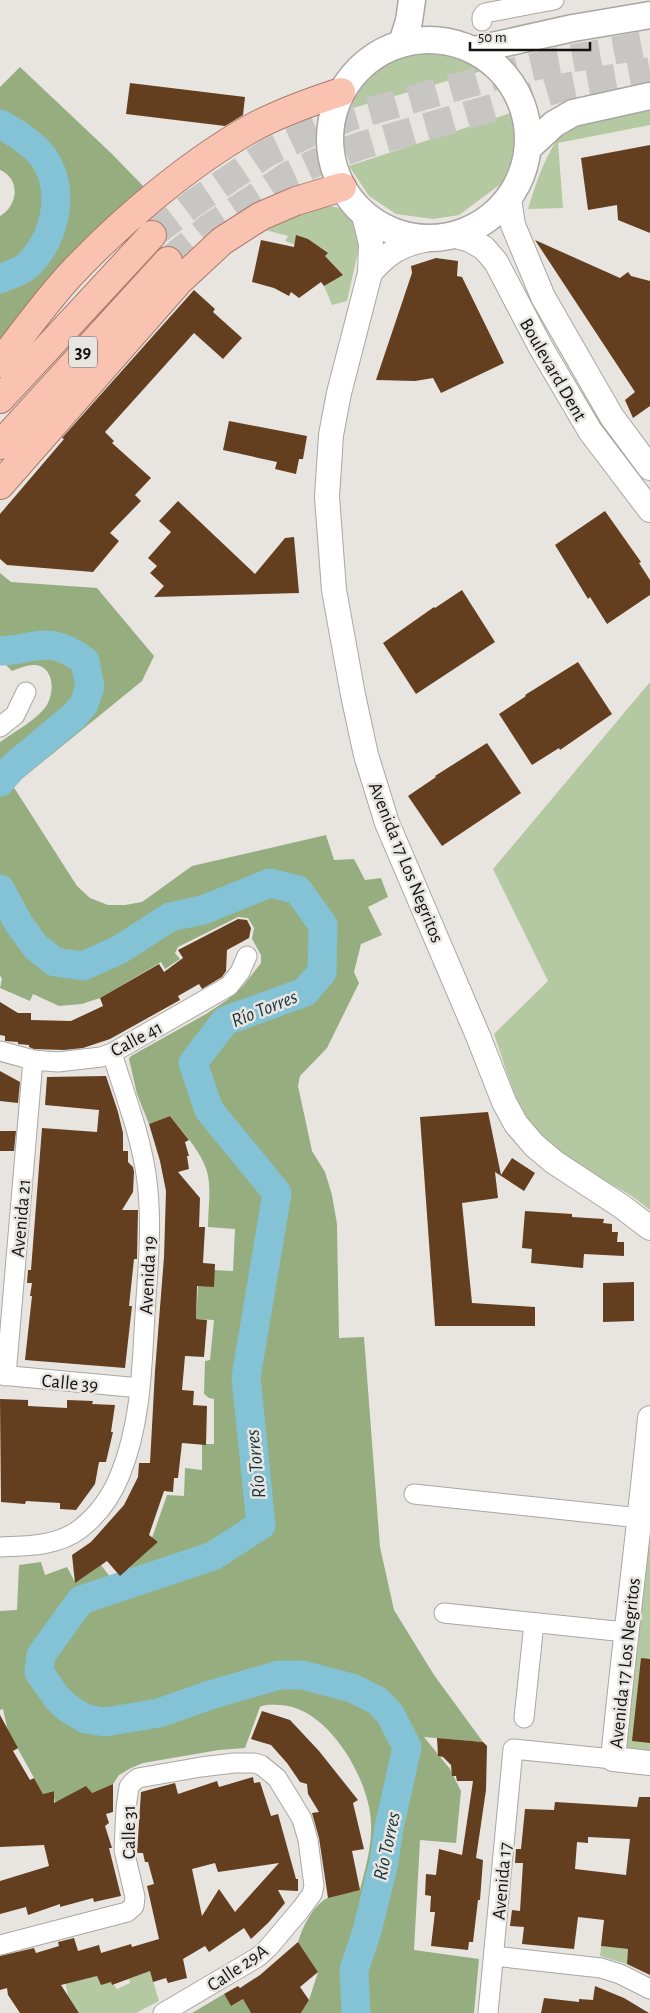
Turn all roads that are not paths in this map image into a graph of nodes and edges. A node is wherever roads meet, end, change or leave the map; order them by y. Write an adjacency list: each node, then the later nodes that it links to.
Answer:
1 (412, 0): 5 (main road)
2 (554, 0): 4 (street)
3 (650, 15): 6 (main road)
4 (482, 21)
5 (402, 43): 6 (main road); 7 (main road)
6 (474, 50): 9 (main road)
7 (341, 92): 10 (main road); 20 (highway)
8 (650, 96): 9 (main road)
9 (528, 148): 11 (main road)
10 (342, 187): 12 (main road); 24 (highway)
11 (509, 199): 14 (main road); 18 (street, Boulevard Dent)
12 (364, 215): 15 (main road); 17 (street, Avenida 17 Los Negritos)
13 (152, 235): 21 (highway, 39)
14 (456, 236): 15 (main road); 19 (street, Boulevard Dent)
15 (426, 240): 17 (street, Avenida 17 Los Negritos)
16 (168, 261): 22 (highway, 39)
17 (370, 273): 32 (street, Avenida 17 Los Negritos)
18 (536, 282): 19 (street); 23 (street, Boulevard Dent)
19 (513, 293): 25 (street, Boulevard Dent)
20 (0, 363)
21 (0, 399)
22 (0, 445)
23 (650, 468)
24 (0, 485)
25 (650, 510)
26 (26, 692): 27 (street)
27 (0, 727)
28 (247, 956): 30 (street, Calle 41)
29 (0, 1051): 31 (street, Calle 41)
30 (112, 1053): 31 (street, Calle 41); 34 (street, Avenida 19)
31 (34, 1060): 33 (street, Avenida 21)
32 (650, 1228)
33 (3, 1375): 34 (street, Calle 39)
34 (140, 1388): 38 (street, Avenida 19)
35 (650, 1418): 37 (street, Avenida 17 Los Negritos)
36 (414, 1494): 37 (street)
37 (645, 1510): 41 (street, Avenida 17 Los Negritos)
38 (0, 1547)
39 (444, 1613): 40 (street)
40 (534, 1623): 41 (street); 42 (street)
41 (626, 1632): 43 (street, Avenida 17 Los Negritos)
42 (524, 1718)
43 (613, 1759): 45 (street); 47 (street, Avenida 17)
44 (234, 1763): 46 (street, Calle 31); 49 (street, Calle 29A)
45 (650, 1763)
46 (0, 1945)
47 (494, 1956): 48 (street); 50 (street, Avenida 17)
48 (650, 1989)
49 (163, 2013)
50 (488, 2013)

